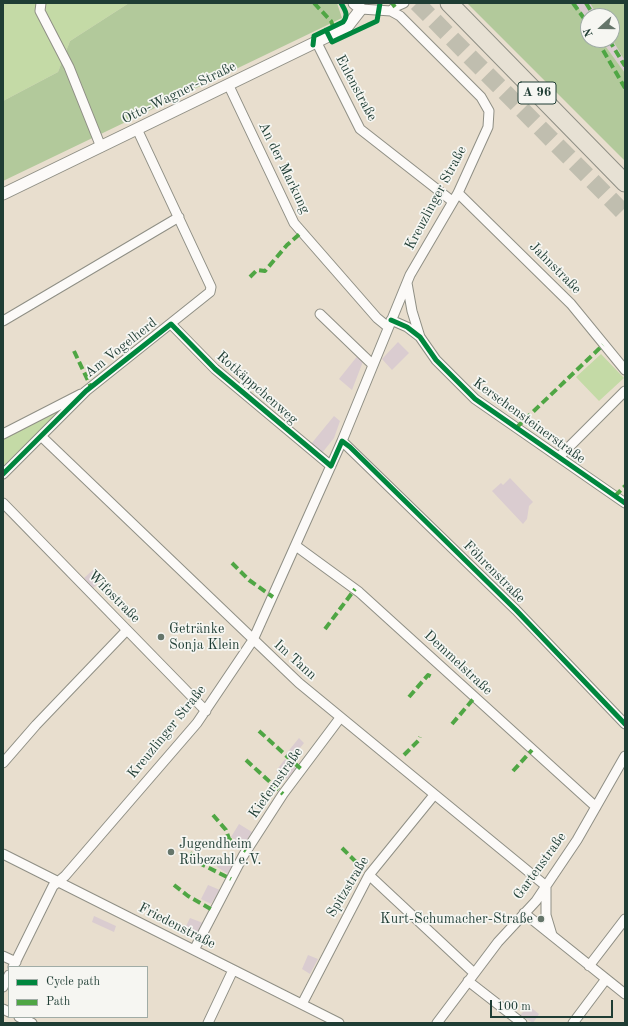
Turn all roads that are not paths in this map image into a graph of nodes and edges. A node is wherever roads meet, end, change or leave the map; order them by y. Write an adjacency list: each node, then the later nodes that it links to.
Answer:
1 (41, 3): 8 (street)
2 (449, 3): 9 (highway, A 96)
3 (358, 6): 4 (street, Kreuzlinger Straße); 5 (street, Otto-Wagner-Straße)
4 (397, 7): 10 (street, Kreuzlinger Straße)
5 (317, 43): 6 (street, Otto-Wagner-Straße); 12 (street, Eulenstraße)
6 (229, 86): 7 (street, Otto-Wagner-Straße); 18 (street, An der Markung)
7 (137, 129): 8 (street, Otto-Wagner-Straße); 13 (street, Am Vogelherd)
8 (101, 147): 11 (street, Otto-Wagner-Straße)
9 (625, 183)
10 (458, 193): 12 (street, Kreuzlinger Straße); 21 (street, Jahnstraße)
11 (3, 194)
12 (452, 201): 14 (street, Kreuzlinger Straße)
13 (178, 216): 16 (street); 17 (street, Am Vogelherd)
14 (407, 282): 18 (street, Kreuzlinger Straße); 19 (street)
15 (320, 314): 20 (street)
16 (3, 321)
17 (171, 324): 22 (street, Am Vogelherd); 28 (street, Rotkäppchenweg)
18 (390, 324): 19 (street, Kerschensteinerstraße); 20 (street, Kreuzlinger Straße)
19 (420, 337): 27 (street, Kerschensteinerstraße)
20 (373, 365): 26 (street, Kreuzlinger Straße)
21 (625, 370)
22 (86, 391): 24 (street); 25 (street)
23 (625, 391): 27 (street)
24 (3, 434)
25 (42, 437): 29 (street); 34 (street, Im Tann)
26 (342, 441): 28 (street, Kreuzlinger Straße); 37 (street, Föhrenstraße)
27 (559, 457): 31 (street, Kerschensteinerstraße)
28 (331, 466): 32 (street, Kreuzlinger Straße)
29 (3, 474)
30 (3, 503): 33 (street, Wifostraße)
31 (625, 503)
32 (296, 546): 34 (street, Kreuzlinger Straße); 41 (street, Demmelstraße)
33 (127, 630): 35 (street, Wifostraße); 39 (street)
34 (253, 640): 35 (street, Kreuzlinger Straße); 36 (street, Im Tann)
35 (206, 711): 44 (street, Kreuzlinger Straße)
36 (340, 718): 40 (street, Im Tann); 49 (street, Kiefernstraße)
37 (625, 724)
38 (625, 756): 41 (street, Gartenstraße)
39 (3, 763)
40 (434, 795): 43 (street, Spitzstraße); 45 (street, Im Tann)
41 (596, 807): 45 (street, Gartenstraße)
42 (3, 854): 44 (street, Friedenstraße)
43 (369, 875): 54 (street); 60 (street, Spitzstraße)
44 (58, 882): 49 (street, Friedenstraße); 51 (street, Kreuzlinger Straße)
45 (546, 886): 46 (street, Gartenstraße); 48 (street)
46 (524, 912): 48 (street); 54 (street, Gartenstraße)
47 (625, 919): 52 (street)
48 (553, 937): 52 (street)
49 (194, 950): 53 (street, Friedenstraße)
50 (3, 956): 51 (street)
51 (14, 965)
52 (588, 966): 56 (street)
53 (233, 970): 60 (street, Friedenstraße); 63 (street)
54 (474, 973): 57 (street, Gartenstraße)
55 (8, 977): 58 (street)
56 (606, 979): 59 (street); 67 (street)
57 (468, 981): 65 (street, Gartenstraße); 66 (street)
58 (3, 987)
59 (625, 994)
60 (302, 1004): 64 (street, Friedenstraße)
61 (22, 1018): 62 (street)
62 (32, 1023)
63 (208, 1023)
64 (339, 1023)
65 (437, 1023)
66 (522, 1023)
67 (573, 1023)

